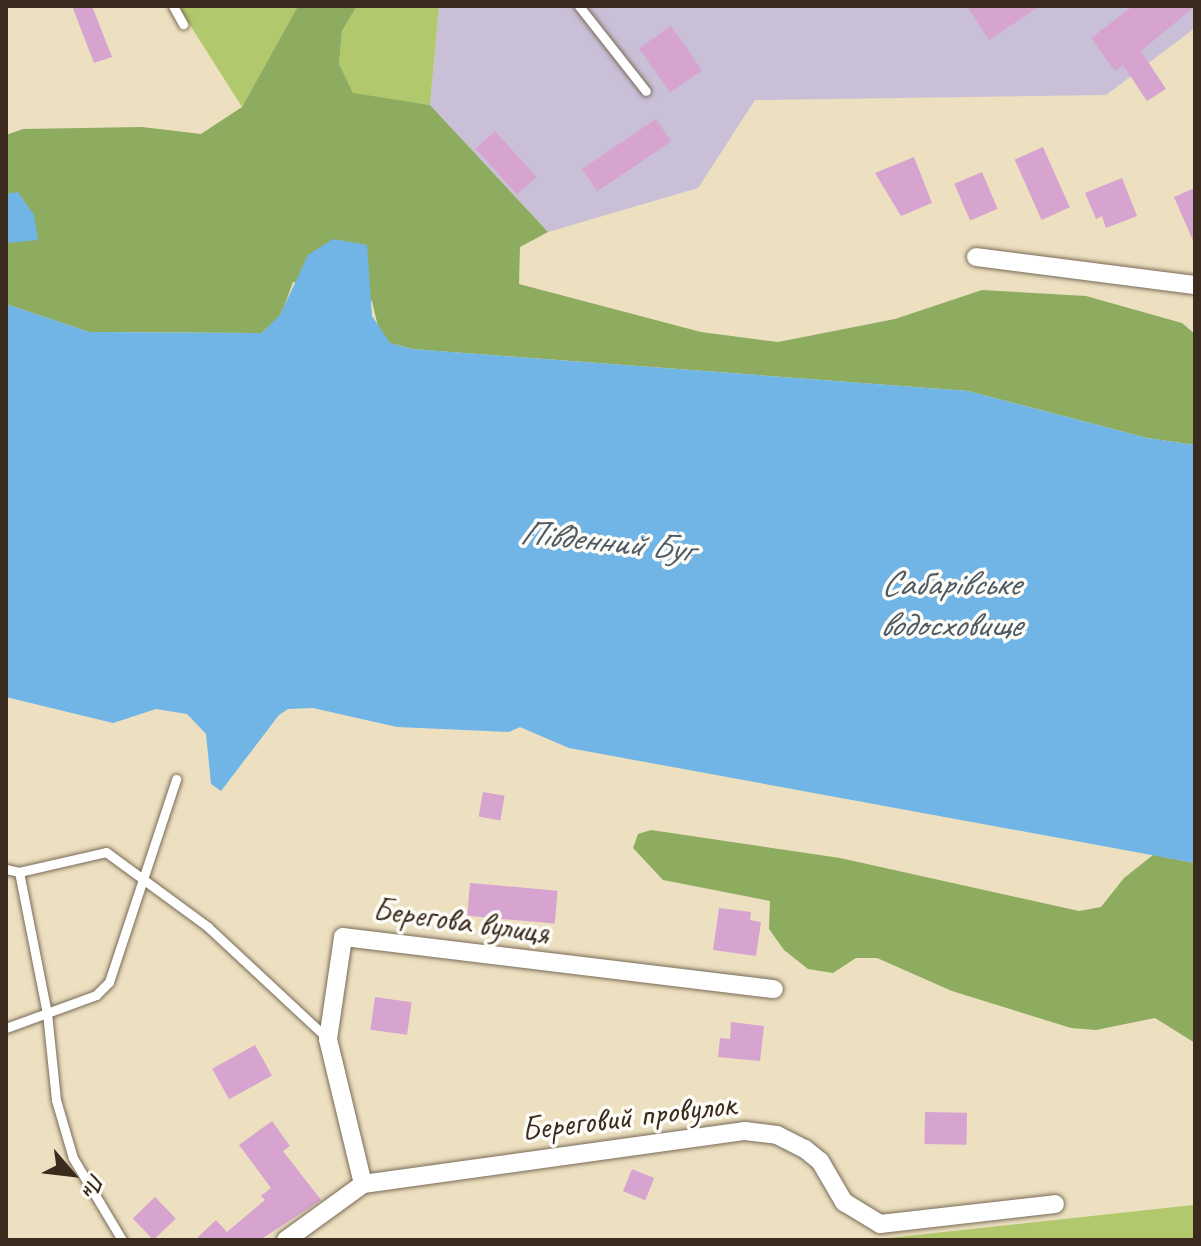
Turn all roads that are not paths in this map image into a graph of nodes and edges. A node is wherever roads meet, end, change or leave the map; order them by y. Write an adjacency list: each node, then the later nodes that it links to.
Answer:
1 (173, 6): 3 (lane)
2 (579, 6): 4 (lane)
3 (183, 24)
4 (646, 91)
5 (976, 257): 6 (street)
6 (1195, 285)
7 (176, 779): 10 (lane)
8 (6, 869): 9 (lane)
9 (19, 872): 10 (lane); 12 (lane)
10 (143, 884): 12 (lane); 14 (lane)
11 (774, 989): 14 (street, Берегова вулиця)
12 (47, 1013): 13 (lane); 17 (lane)
13 (6, 1028)
14 (328, 1039): 15 (street, Берегова вулиця)
15 (363, 1184): 16 (street, Береговий провулок); 18 (street)
16 (1055, 1204)
17 (122, 1240)
18 (286, 1240)

